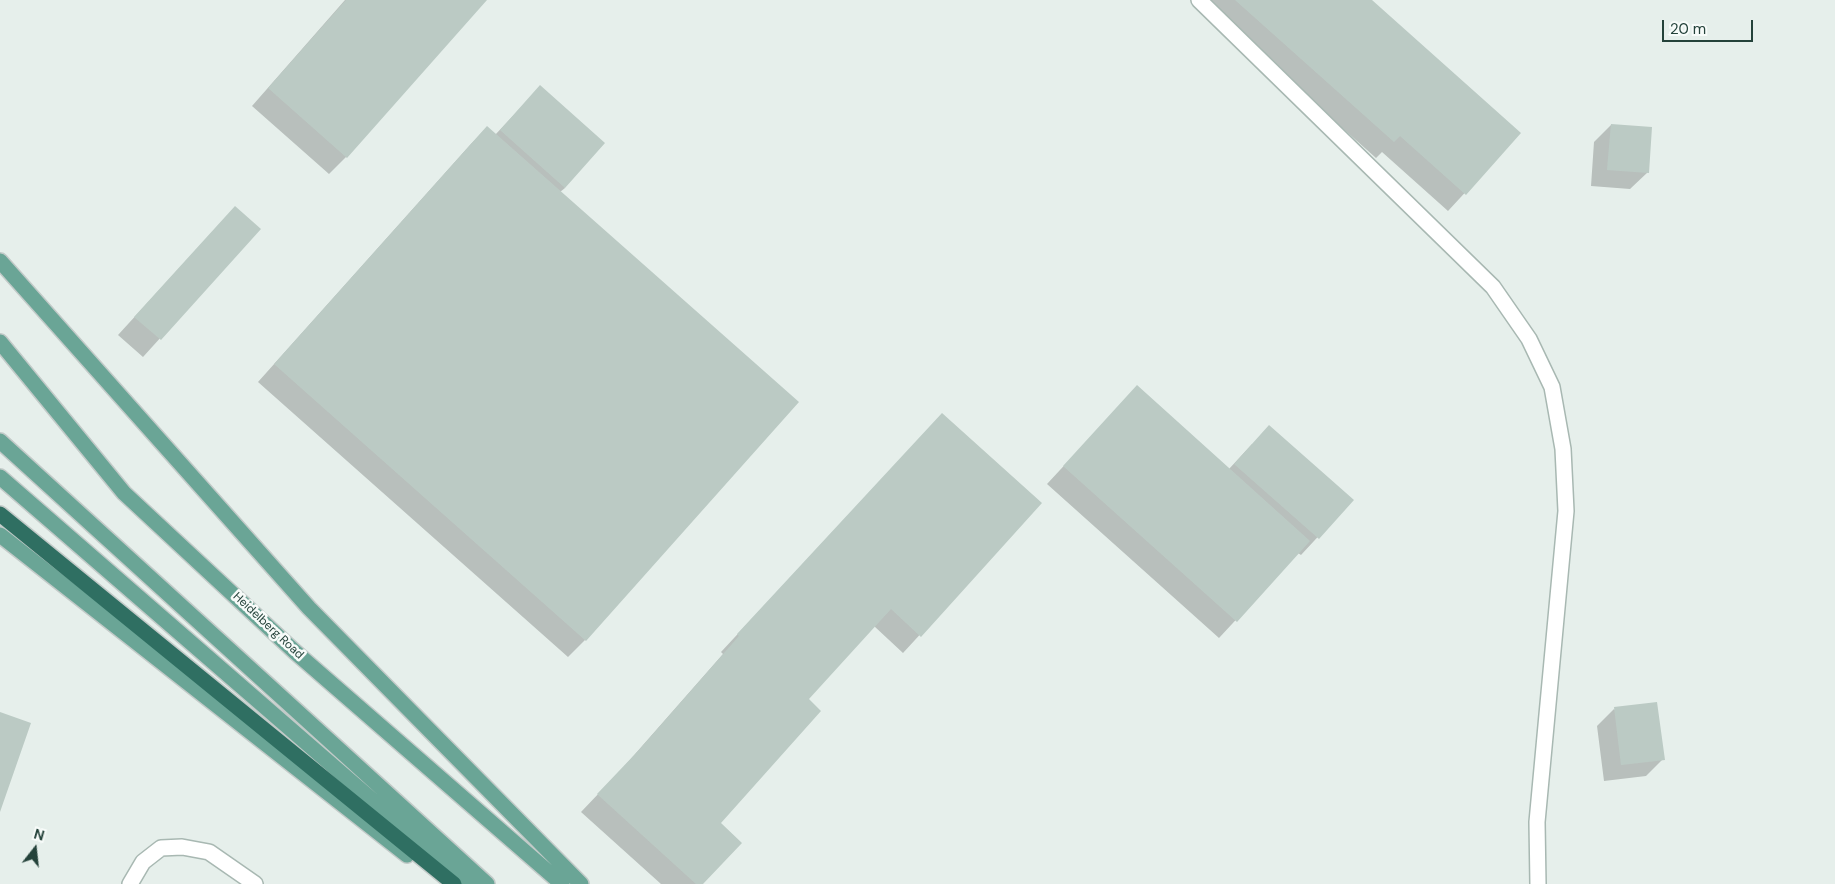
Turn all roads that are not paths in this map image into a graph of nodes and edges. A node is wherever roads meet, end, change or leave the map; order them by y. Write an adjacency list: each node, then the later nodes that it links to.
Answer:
1 (1200, 0): 16 (lane)
2 (2, 265): 15 (main road)
3 (0, 342): 14 (main road, Heidelberg Road)
4 (0, 441): 13 (main road)
5 (0, 477): 12 (main road)
6 (0, 514): 11 (highway)
7 (0, 535): 10 (main road)
8 (130, 884): 9 (lane)
9 (255, 884)
10 (444, 884)
11 (454, 884)
12 (470, 884)
13 (487, 884)
14 (562, 884)
15 (581, 884)
16 (1538, 884)

